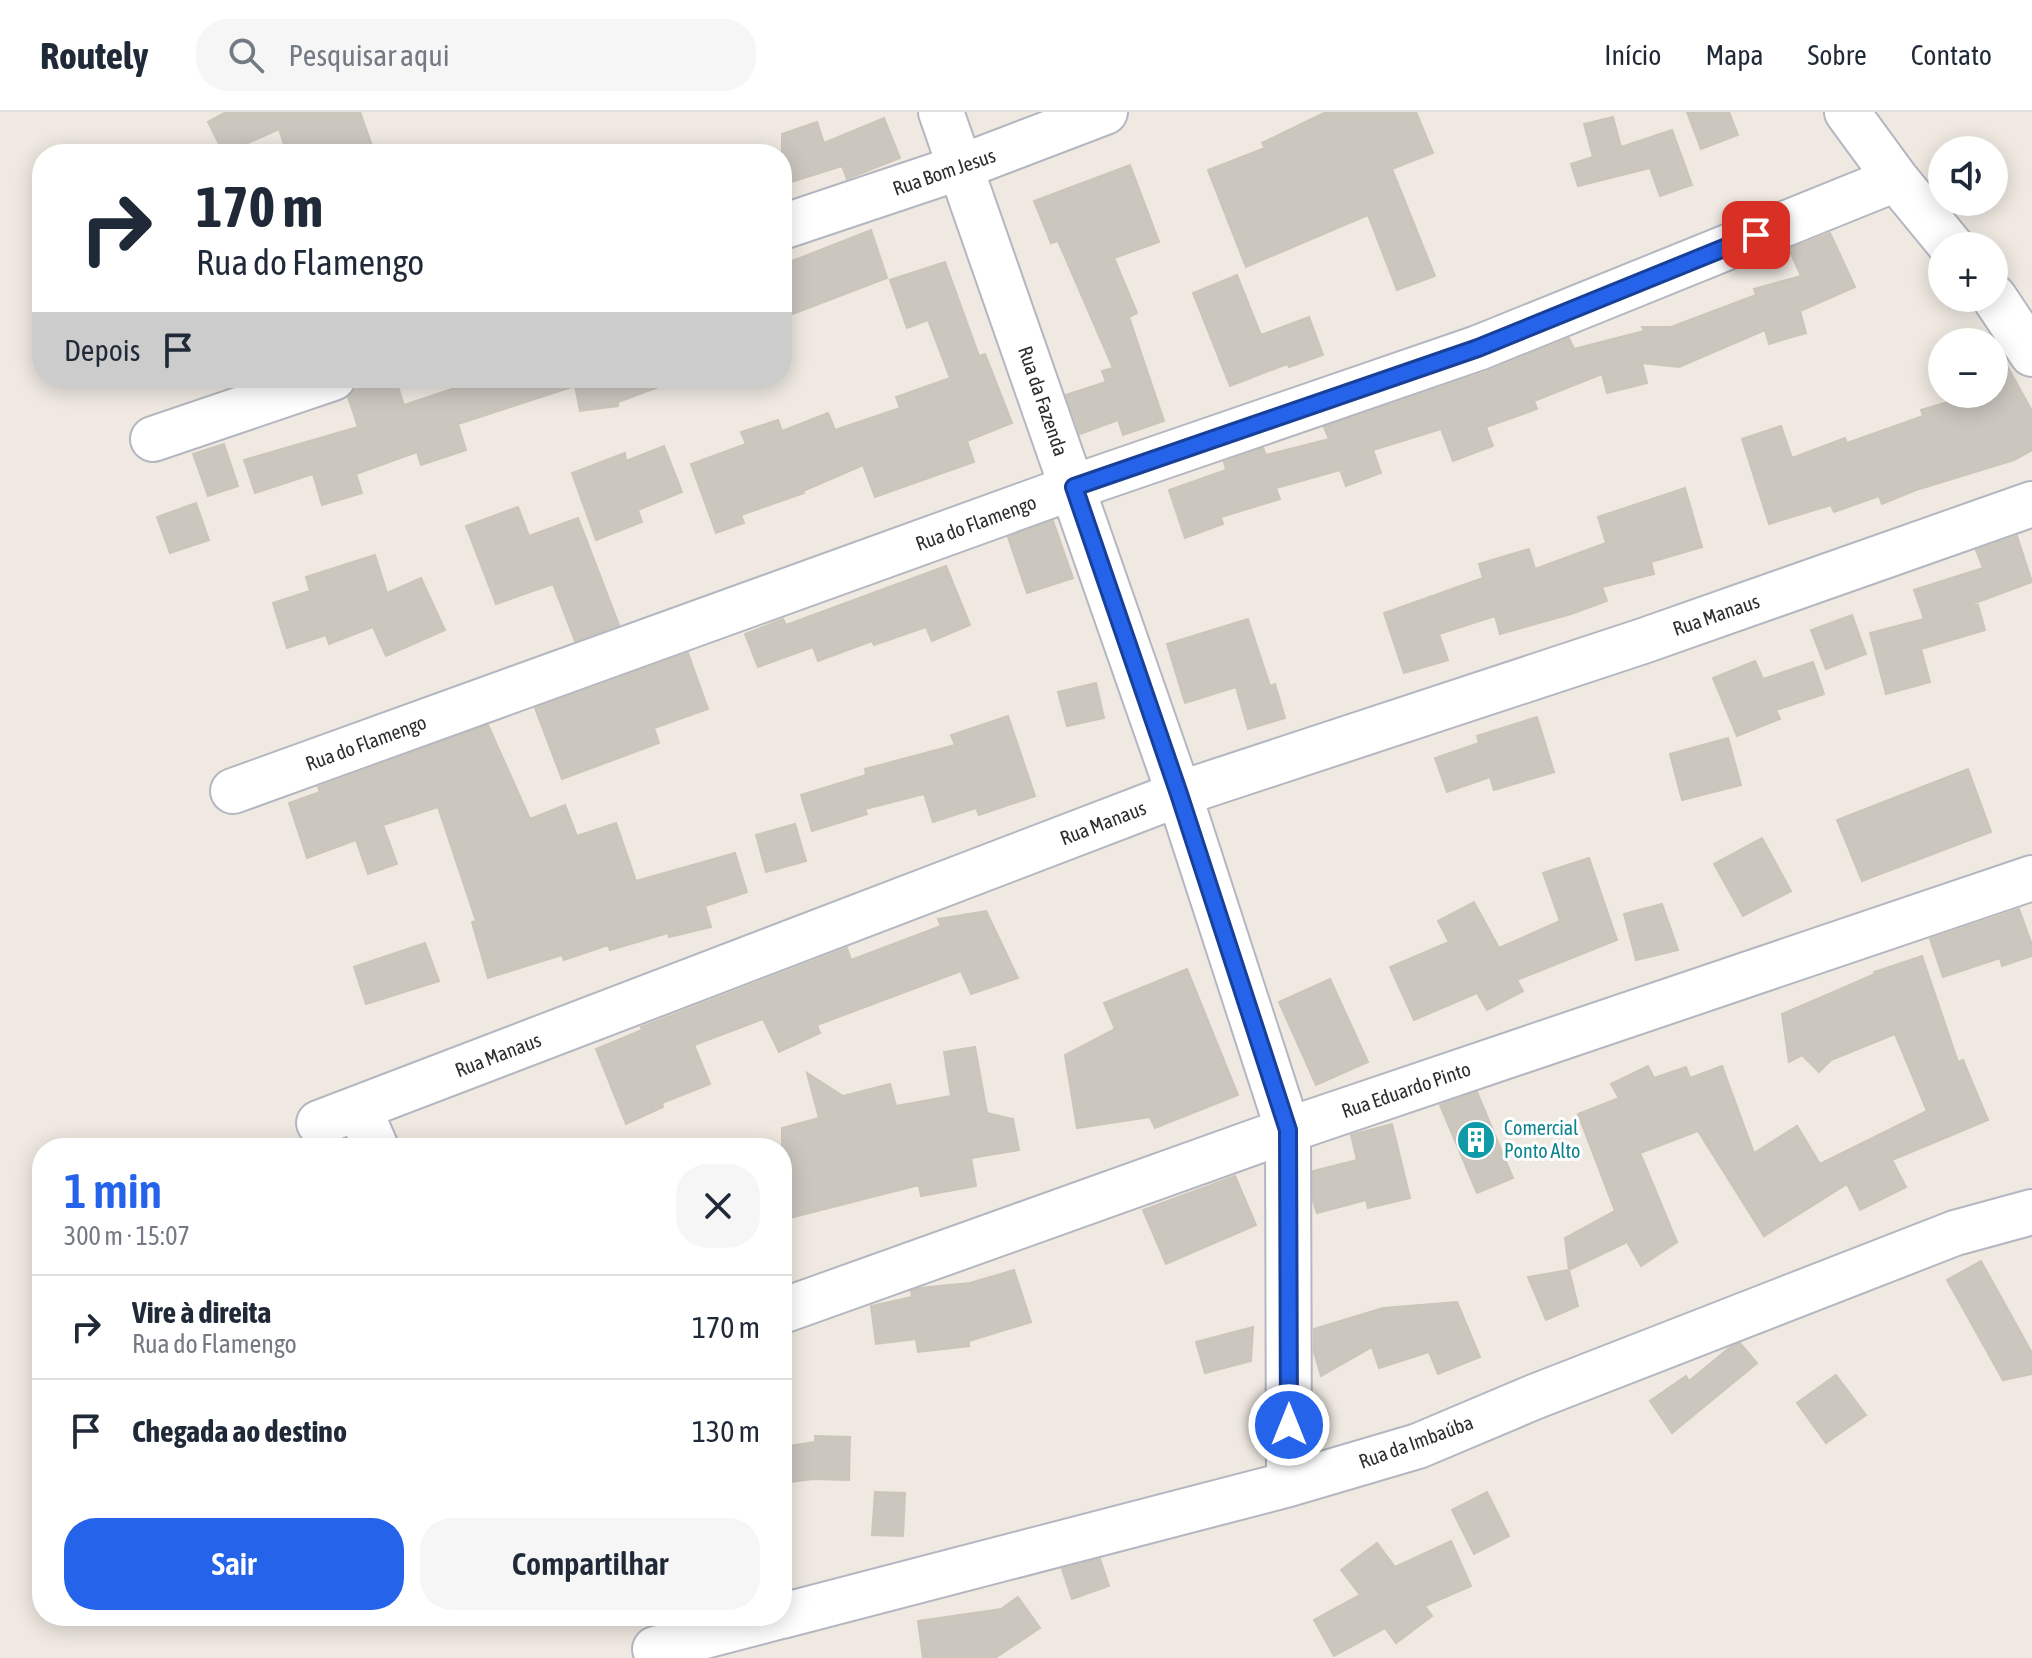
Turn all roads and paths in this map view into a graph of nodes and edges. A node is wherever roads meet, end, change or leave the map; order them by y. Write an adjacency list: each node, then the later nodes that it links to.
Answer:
1 (941, 112): 4 (street, Rua da Fazenda)
2 (1105, 112): 4 (street, Rua Bom Jesus)
3 (1847, 112): 5 (street)
4 (961, 167): 6 (street, Rua Bom Jesus); 12 (street, Rua da Fazenda)
5 (1896, 179): 7 (street); 12 (street, Rua do Flamengo)
6 (792, 224)
7 (1940, 232)
8 (2004, 312): 9 (street)
9 (2032, 354)
10 (303, 388): 11 (street)
11 (153, 439)
12 (1074, 487): 14 (street, Rua do Flamengo); 15 (street, Rua da Fazenda)
13 (2032, 504): 15 (street, Rua Manaus)
14 (233, 791)
15 (1179, 794): 17 (street, Rua Manaus); 19 (street, Rua da Fazenda)
16 (2032, 878): 19 (street, Rua Eduardo Pinto)
17 (359, 1108): 18 (street, Rua Manaus); 20 (street)
18 (319, 1123)
19 (1288, 1130): 22 (street, Rua Eduardo Pinto); 23 (street, Rua da Fazenda)
20 (372, 1138)
21 (2032, 1212): 23 (street, Rua da Imbaúba)
22 (792, 1307)
23 (1289, 1484): 24 (street, Rua da Imbaúba)
24 (792, 1613)
25 (744, 1626): 26 (street, Rua da Imbaúba)
26 (655, 1649)

